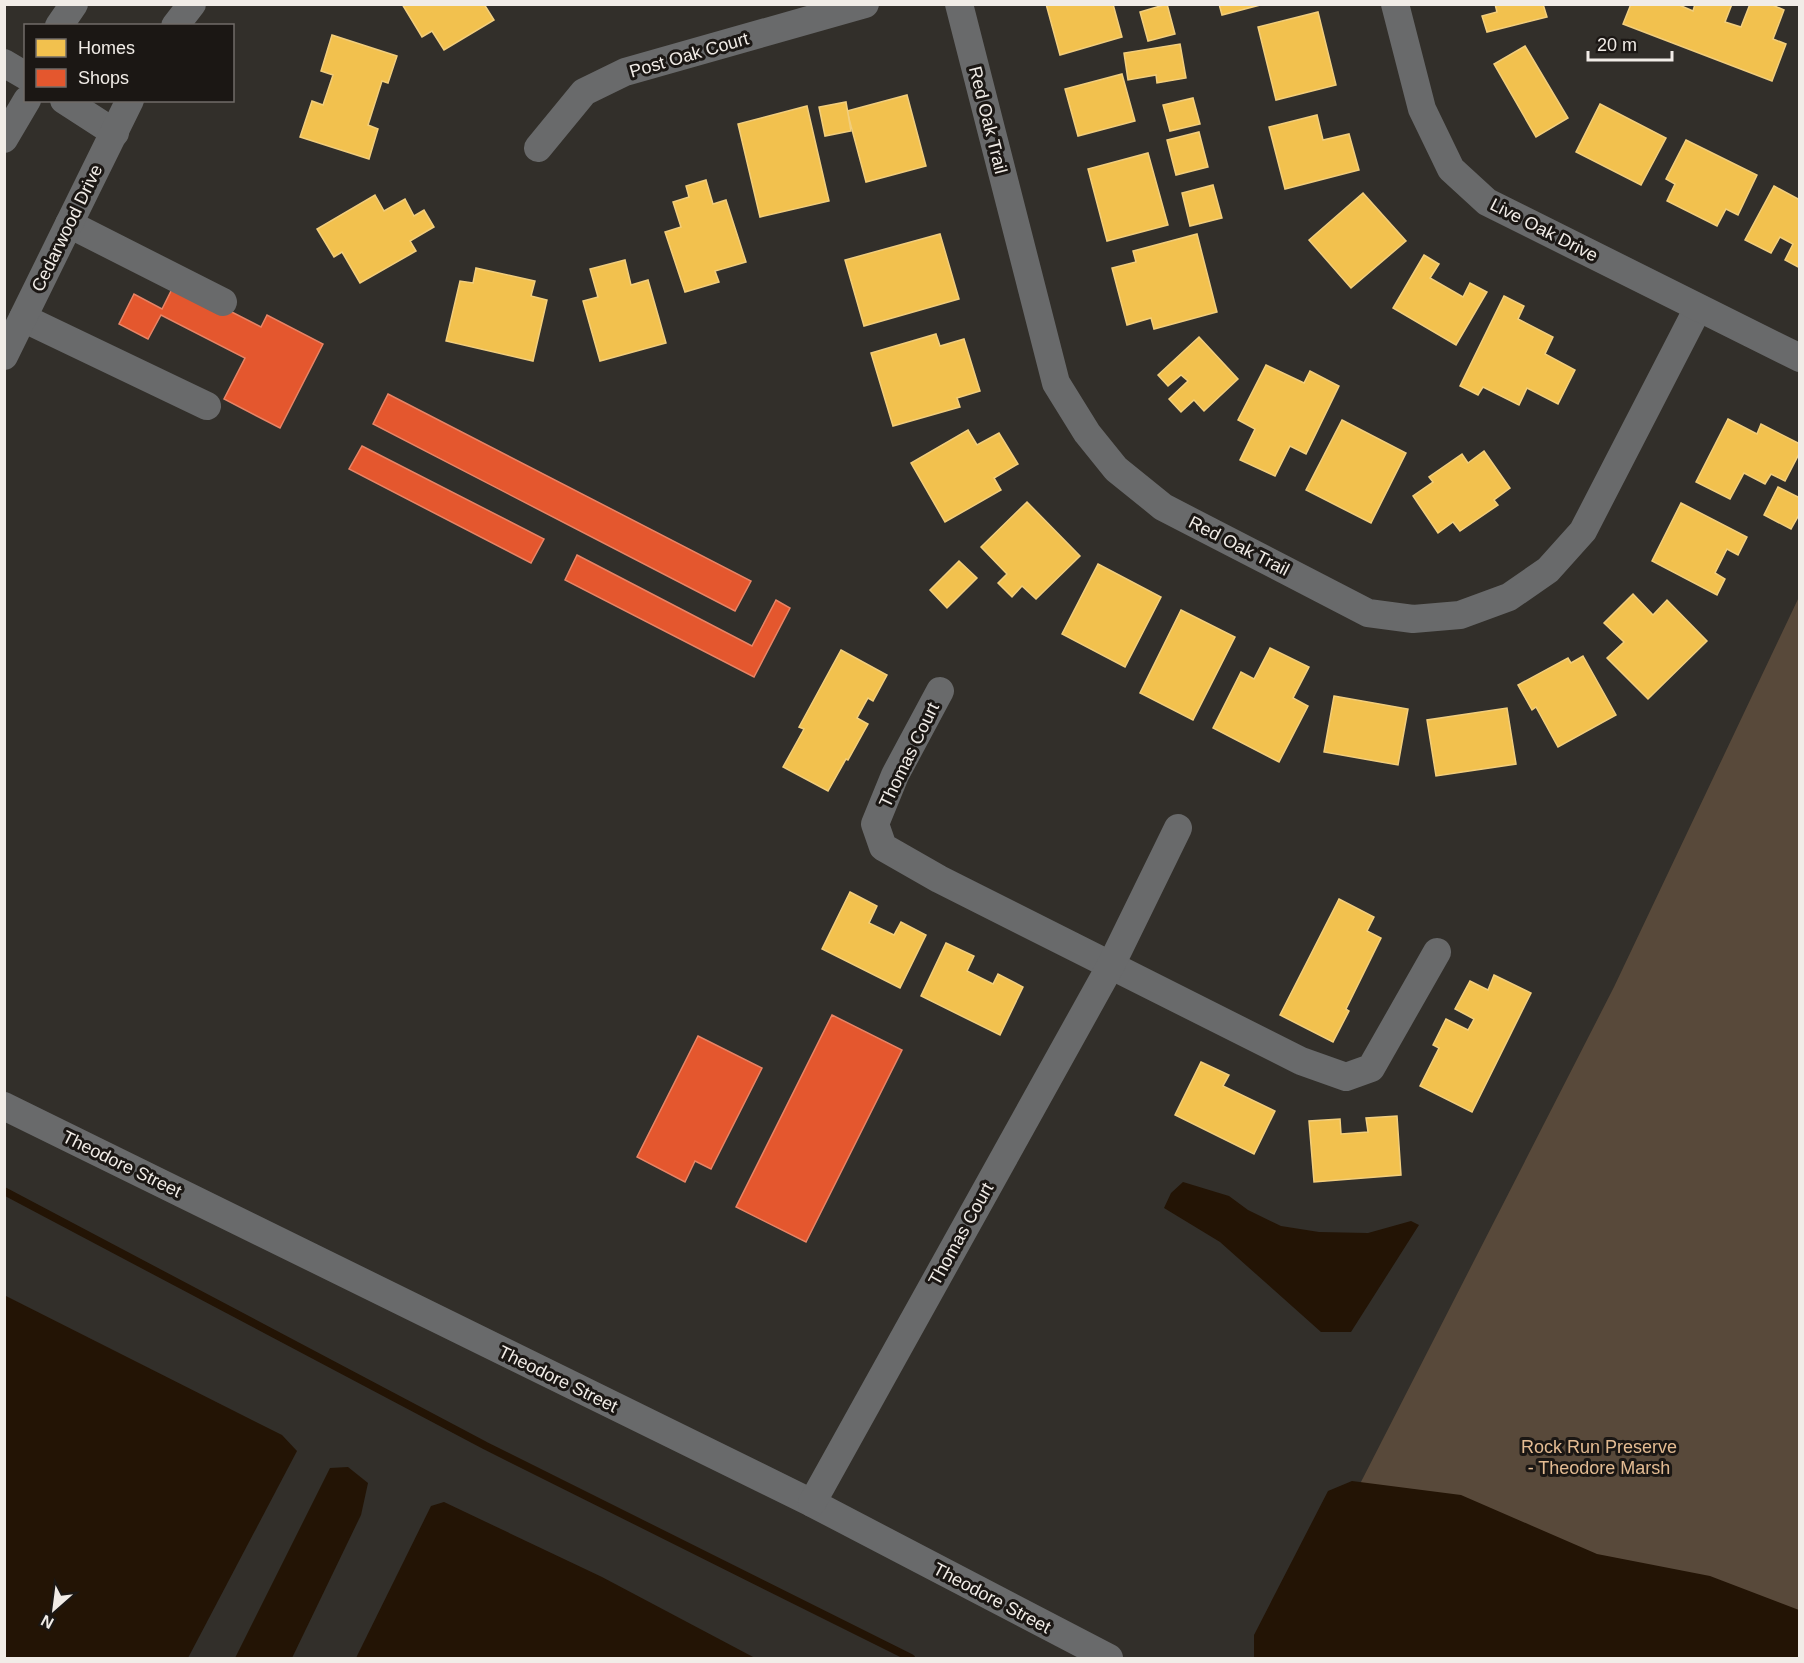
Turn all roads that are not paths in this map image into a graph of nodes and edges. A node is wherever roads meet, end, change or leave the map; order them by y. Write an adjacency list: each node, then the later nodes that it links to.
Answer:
1 (74, 4): 6 (street)
2 (192, 4): 7 (street)
3 (866, 4): 15 (street, Post Oak Court)
4 (958, 4): 18 (street, Red Oak Trail)
5 (1395, 4): 18 (street, Live Oak Drive)
6 (60, 24)
7 (177, 24)
8 (4, 63): 9 (street)
9 (24, 75)
10 (26, 102): 14 (street)
11 (67, 102): 13 (street)
12 (129, 102): 13 (street, Cedarwood Drive)
13 (115, 132): 16 (street, Cedarwood Drive)
14 (4, 139)
15 (538, 148)
16 (69, 224): 17 (street); 19 (street, Cedarwood Drive)
17 (223, 302)
18 (1698, 308): 21 (street, Live Oak Drive)
19 (23, 318): 20 (street, Cedarwood Drive); 22 (street)
20 (4, 356)
21 (1800, 358)
22 (207, 406)
23 (940, 691): 26 (street, Thomas Court)
24 (1178, 828): 26 (street, Thomas Court)
25 (1437, 952): 26 (street, Thomas Court)
26 (1111, 965): 28 (street, Thomas Court)
27 (4, 1106): 28 (street, Theodore Street)
28 (812, 1503): 29 (street, Theodore Street)
29 (1109, 1659)

